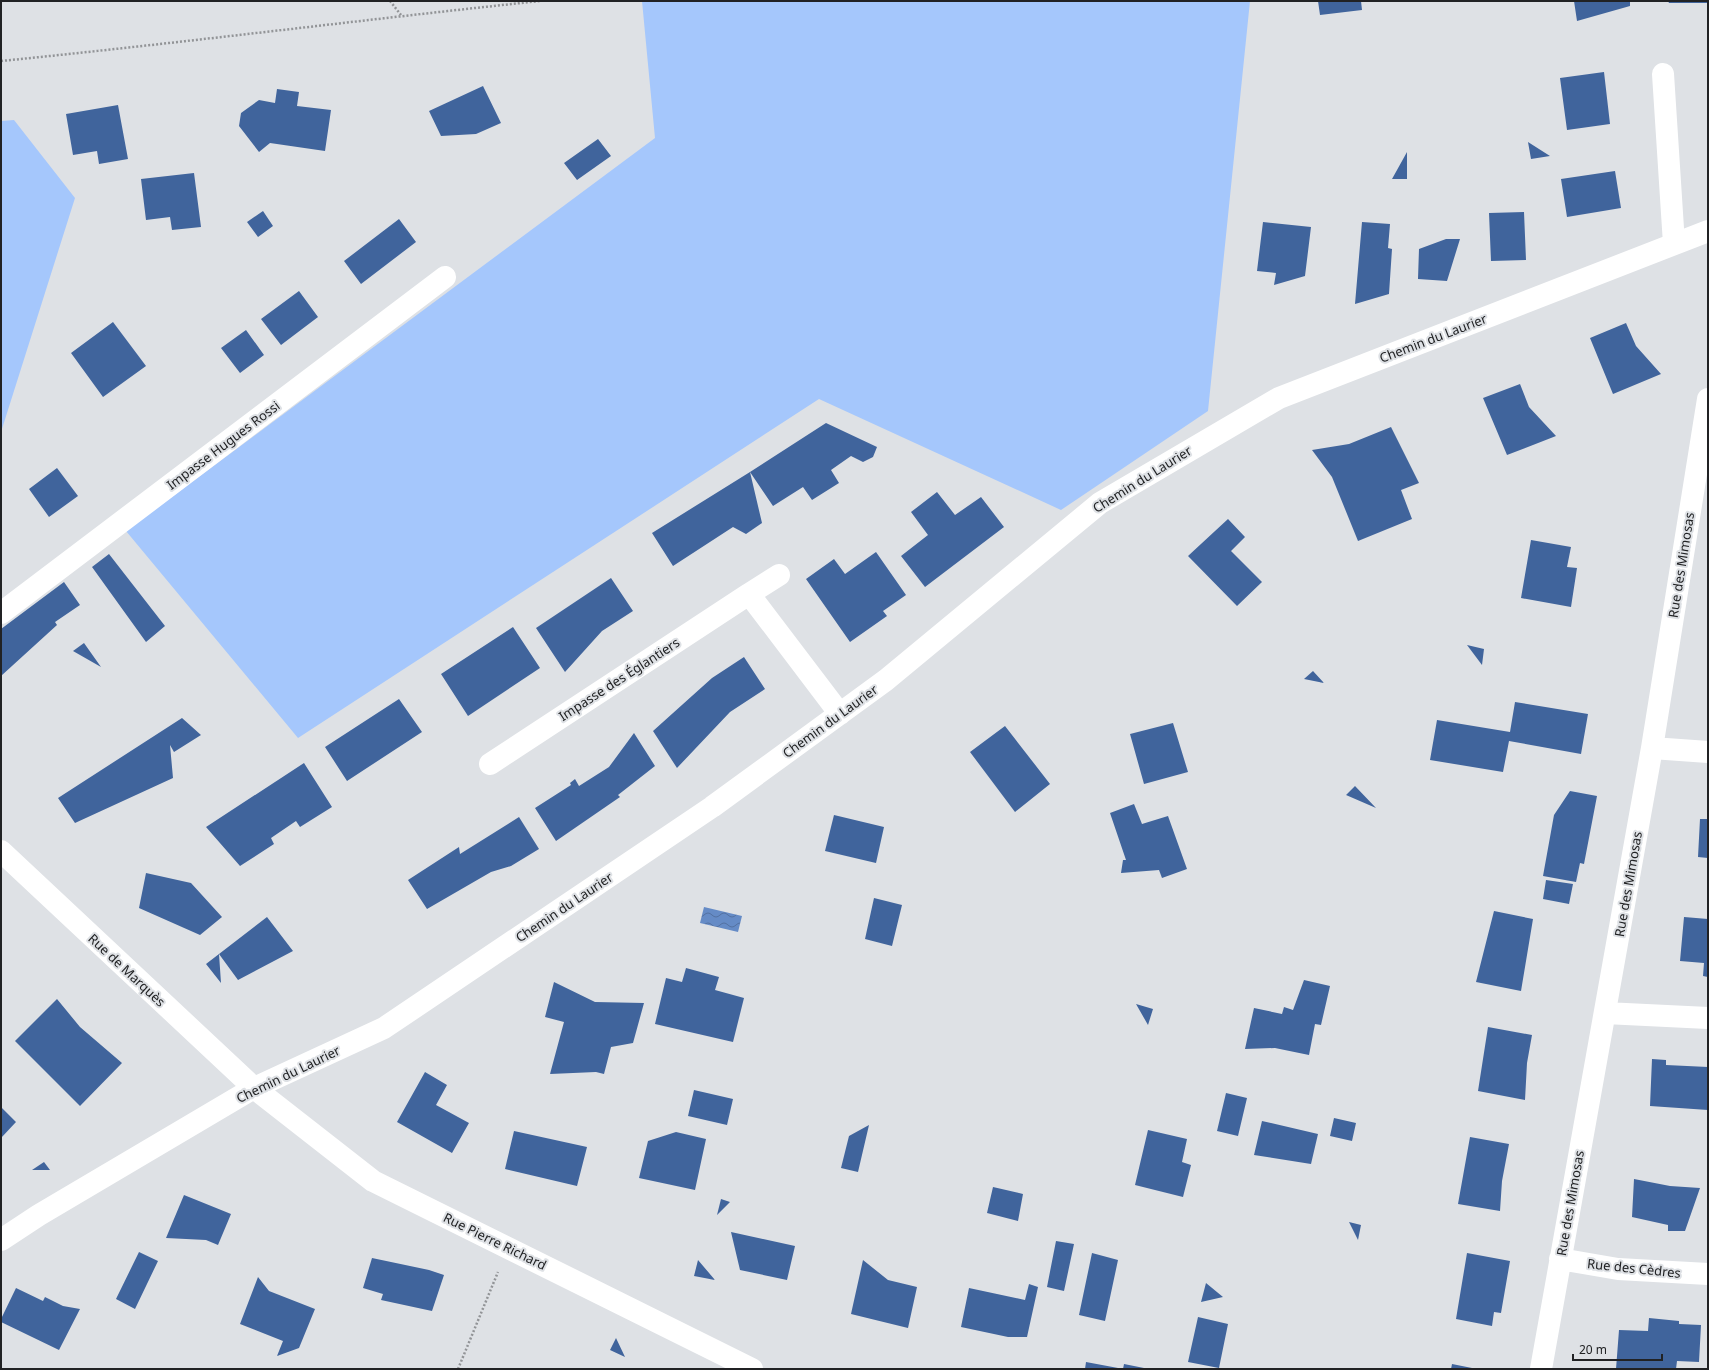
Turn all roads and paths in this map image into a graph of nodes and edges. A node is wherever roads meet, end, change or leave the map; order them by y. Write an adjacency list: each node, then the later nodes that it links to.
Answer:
1 (390, 1): 3 (path)
2 (540, 1): 3 (path)
3 (401, 16): 4 (path)
4 (1, 61)
5 (1663, 74): 7 (street)
6 (1708, 231): 7 (street, Chemin du Laurier)
7 (1674, 244): 13 (street, Chemin du Laurier)
8 (445, 277): 12 (street, Impasse Hugues Rossi)
9 (1708, 398): 14 (street, Rue des Mimosas)
10 (779, 575): 11 (street, Impasse des Églantiers)
11 (749, 594): 13 (street); 16 (street, Impasse des Églantiers)
12 (1, 613)
13 (840, 714): 20 (street, Chemin du Laurier)
14 (1652, 748): 15 (street); 18 (street, Rue des Mimosas)
15 (1708, 752)
16 (490, 764)
17 (1, 851): 20 (street, Rue de Marquès)
18 (1604, 1013): 19 (street); 23 (street, Rue des Mimosas)
19 (1708, 1018)
20 (254, 1088): 21 (street, Chemin du Laurier); 22 (street, Rue Pierre Richard)
21 (1, 1240)
22 (508, 1248): 25 (path); 26 (street, Rue Pierre Richard)
23 (1560, 1259): 24 (street, Rue des Cèdres); 27 (street, Rue des Mimosas)
24 (1708, 1274)
25 (458, 1369)
26 (752, 1369)
27 (1541, 1369)

